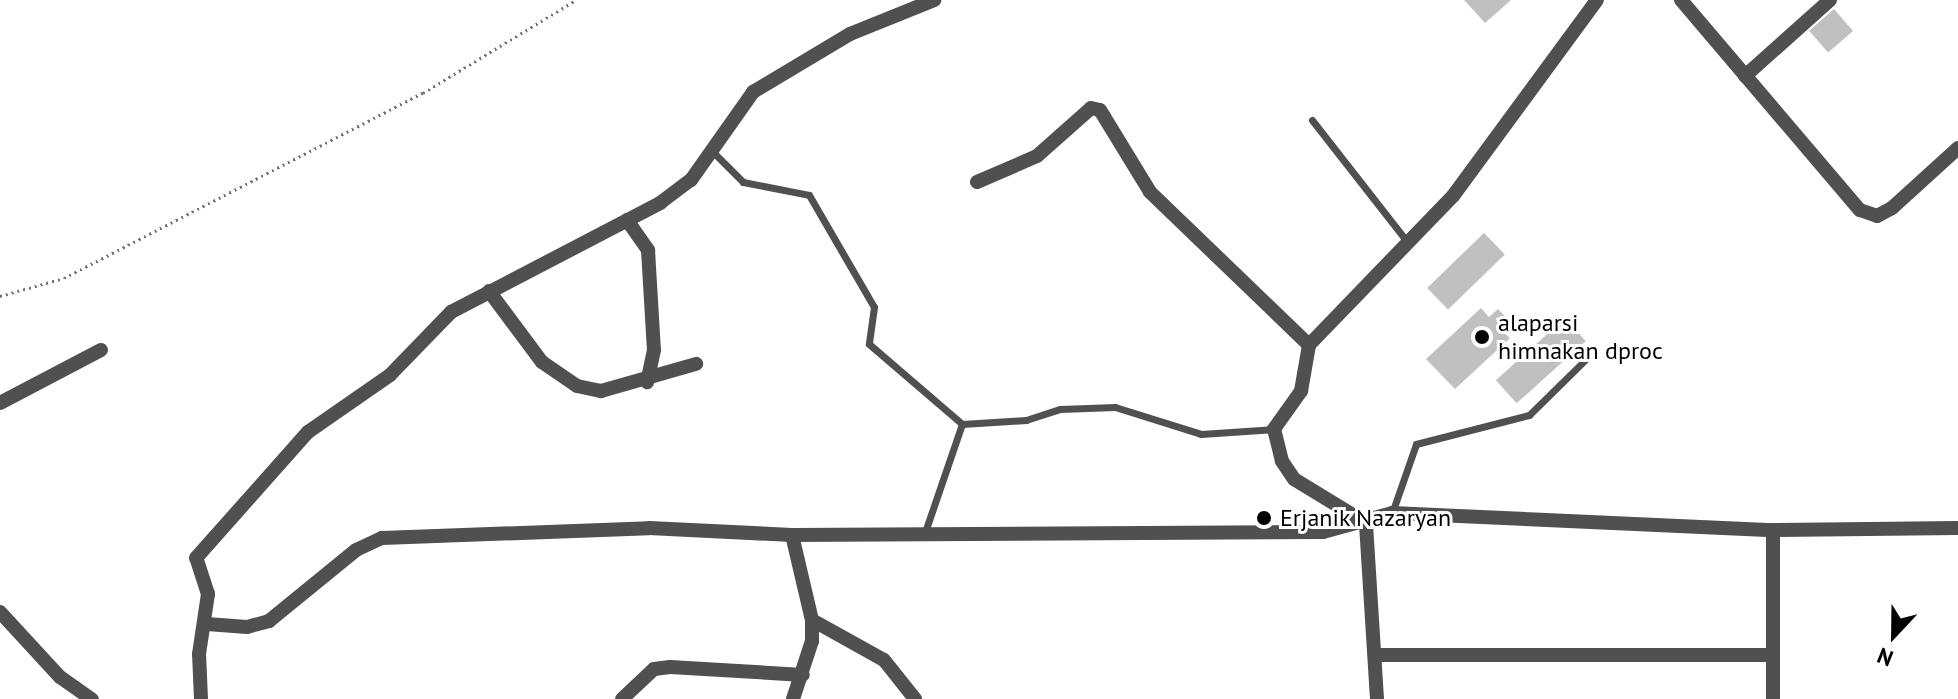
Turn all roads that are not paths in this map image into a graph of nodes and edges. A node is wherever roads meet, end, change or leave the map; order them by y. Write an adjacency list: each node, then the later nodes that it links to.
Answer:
1 (934, 0): 8 (street)
2 (1597, 0): 11 (street)
3 (1681, 0): 5 (street)
4 (1830, 0): 5 (street)
5 (1745, 76): 7 (street)
6 (1312, 120): 11 (lane)
7 (1958, 148)
8 (711, 150): 10 (street); 19 (lane)
9 (977, 182): 13 (street)
10 (627, 220): 12 (street); 17 (street)
11 (1409, 244): 13 (street)
12 (489, 291): 17 (street); 29 (street)
13 (1309, 345): 20 (street)
14 (101, 350): 18 (street)
15 (1589, 356): 21 (lane)
16 (696, 364): 17 (street)
17 (647, 382)
18 (0, 403)
19 (962, 424): 20 (lane); 25 (lane)
20 (1274, 429): 22 (street)
21 (1392, 513): 22 (street); 24 (street)
22 (1366, 523): 25 (street); 30 (street)
23 (1958, 528): 24 (street)
24 (1773, 530): 31 (street)
25 (925, 532): 26 (street)
26 (792, 535): 28 (street); 29 (street)
27 (0, 612): 33 (street)
28 (812, 620): 32 (street); 37 (street)
29 (207, 624): 34 (street)
30 (1375, 655): 31 (street); 38 (street)
31 (1773, 655): 39 (street)
32 (803, 675): 35 (street); 36 (street)
33 (92, 699)
34 (201, 699)
35 (622, 699)
36 (793, 699)
37 (915, 699)
38 (1377, 699)
39 (1773, 699)

